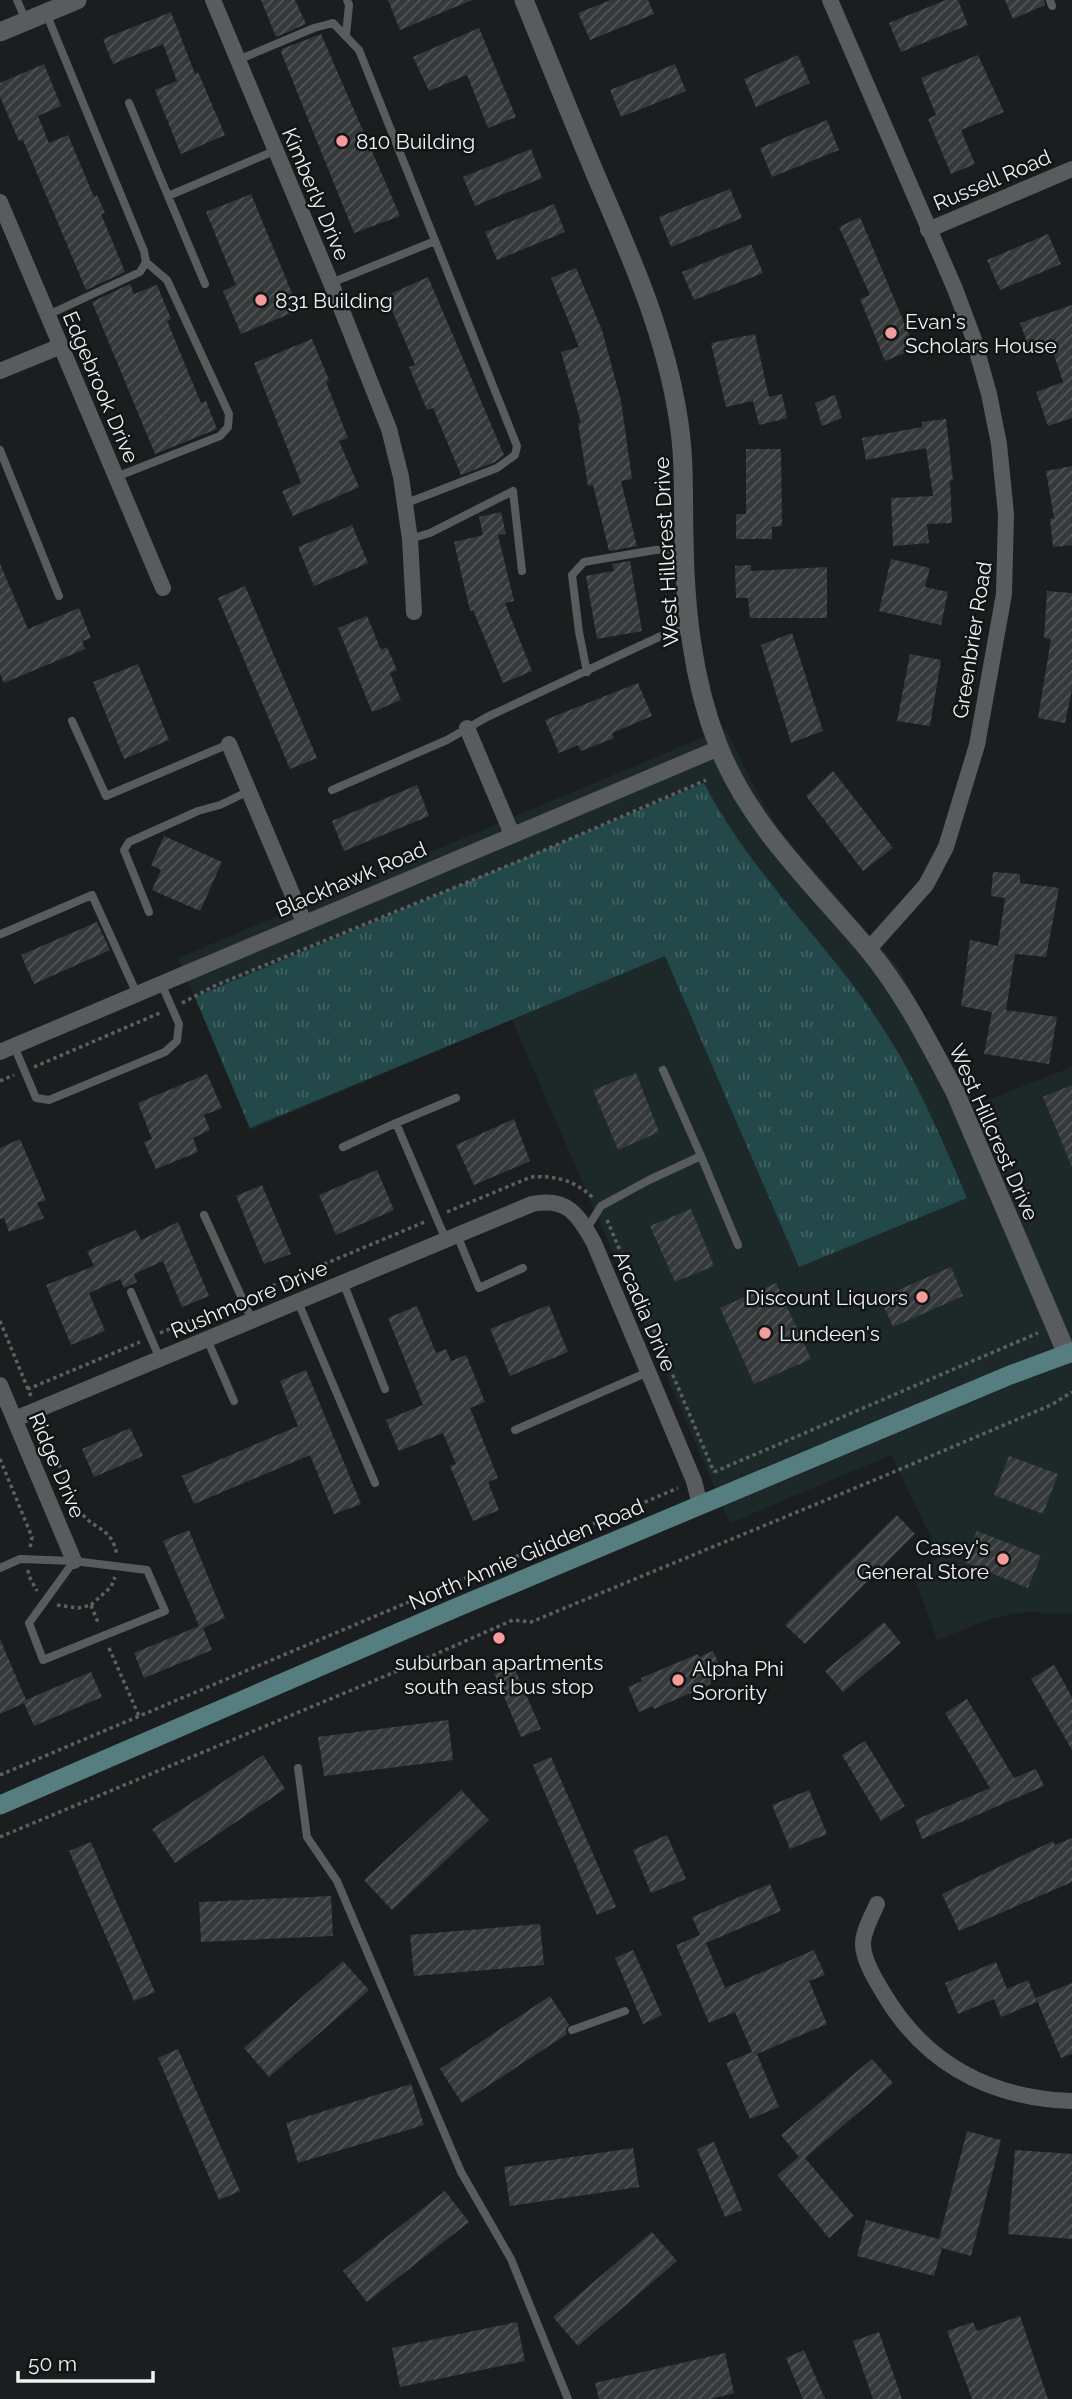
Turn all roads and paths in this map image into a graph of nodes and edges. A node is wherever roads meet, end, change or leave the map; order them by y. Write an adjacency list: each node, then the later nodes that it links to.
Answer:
1 (17, 0): 8 (lane)
2 (77, 0): 7 (street)
3 (212, 0): 11 (street, Kimberly Drive)
4 (347, 0): 10 (lane)
5 (524, 0): 29 (street, West Hillcrest Drive)
6 (830, 0): 17 (street, Greenbrier Road)
7 (46, 13): 8 (street); 19 (lane)
8 (26, 21): 9 (street)
9 (0, 32)
10 (346, 35): 11 (lane); 18 (lane)
11 (238, 60): 13 (street, Kimberly Drive)
12 (129, 103): 15 (lane)
13 (274, 152): 15 (lane); 20 (street, Kimberly Drive)
14 (1072, 169): 17 (street, Russell Road)
15 (168, 196): 21 (lane)
16 (1, 206): 22 (street, Edgebrook Drive)
17 (928, 230): 47 (street, Greenbrier Road)
18 (435, 241): 20 (lane); 27 (lane)
19 (146, 262): 22 (lane); 26 (lane)
20 (331, 283): 27 (street, Kimberly Drive)
21 (205, 284)
22 (48, 316): 23 (street, Edgebrook Drive)
23 (61, 346): 24 (street); 26 (street, Edgebrook Drive)
24 (0, 371)
25 (0, 450): 32 (lane)
26 (116, 477): 31 (street, Edgebrook Drive)
27 (404, 504): 28 (street, Kimberly Drive)
28 (410, 539): 30 (lane); 33 (street, Kimberly Drive)
29 (684, 549): 34 (street, West Hillcrest Drive); 35 (lane)
30 (522, 571)
31 (163, 588)
32 (58, 596)
33 (414, 612)
34 (690, 628): 35 (lane); 39 (street, West Hillcrest Drive)
35 (587, 673): 37 (lane)
36 (72, 721): 38 (lane)
37 (467, 728): 41 (lane); 43 (street)
38 (229, 744): 42 (street)
39 (719, 748): 43 (street, Blackhawk Road); 47 (street, West Hillcrest Drive)
40 (706, 780): 50 (path)
41 (332, 790)
42 (249, 791): 44 (lane); 45 (street)
43 (512, 834): 45 (street, Blackhawk Road)
44 (149, 912)
45 (304, 922): 48 (street, Blackhawk Road)
46 (1, 934): 49 (lane)
47 (868, 950): 70 (street, West Hillcrest Drive)
48 (161, 983): 49 (street, Blackhawk Road); 50 (lane)
49 (137, 994): 51 (street, Blackhawk Road)
50 (172, 1008): 53 (path); 53 (lane)
51 (7, 1049): 53 (lane)
52 (663, 1070): 58 (lane)
53 (24, 1071): 54 (path)
54 (0, 1081)
55 (456, 1098): 56 (lane)
56 (396, 1124): 57 (lane); 62 (lane)
57 (343, 1147)
58 (701, 1156): 61 (lane); 63 (lane)
59 (204, 1215): 68 (lane)
60 (500, 1218): 61 (street, Arcadia Drive); 62 (street, Rushmoore Drive)
61 (586, 1230): 74 (street, Arcadia Drive)
62 (452, 1238): 64 (lane); 65 (street, Rushmoore Drive)
63 (738, 1245)
64 (523, 1268)
65 (343, 1282): 67 (street, Rushmoore Drive); 77 (lane)
66 (131, 1292): 73 (lane)
67 (298, 1301): 68 (street, Rushmoore Drive); 83 (lane)
68 (252, 1320): 71 (street, Rushmoore Drive)
69 (0, 1321): 76 (path)
70 (1057, 1325): 72 (street, West Hillcrest Drive); 82 (path)
71 (206, 1339): 73 (street, Rushmoore Drive); 79 (lane)
72 (1071, 1357): 84 (main road, North Annie Glidden Road)
73 (160, 1359): 80 (street, Rushmoore Drive)
74 (648, 1372): 81 (lane); 82 (street, Arcadia Drive)
75 (0, 1385): 80 (street, Ridge Drive)
76 (28, 1389)
77 (385, 1389)
78 (1072, 1392): 90 (path)
79 (234, 1401)
80 (15, 1419): 85 (street, Ridge Drive)
81 (515, 1430)
82 (694, 1481): 84 (street, Arcadia Drive); 88 (path)
83 (375, 1483)
84 (700, 1505): 89 (main road, North Annie Glidden Road)
85 (74, 1561): 85 (lane); 86 (lane)
86 (0, 1568)
87 (298, 1768): 95 (lane)
88 (0, 1775)
89 (0, 1805)
90 (0, 1837)
91 (877, 1904): 94 (street)
92 (625, 2011): 93 (lane)
93 (572, 2030)
94 (1072, 2101)
95 (568, 2399)

